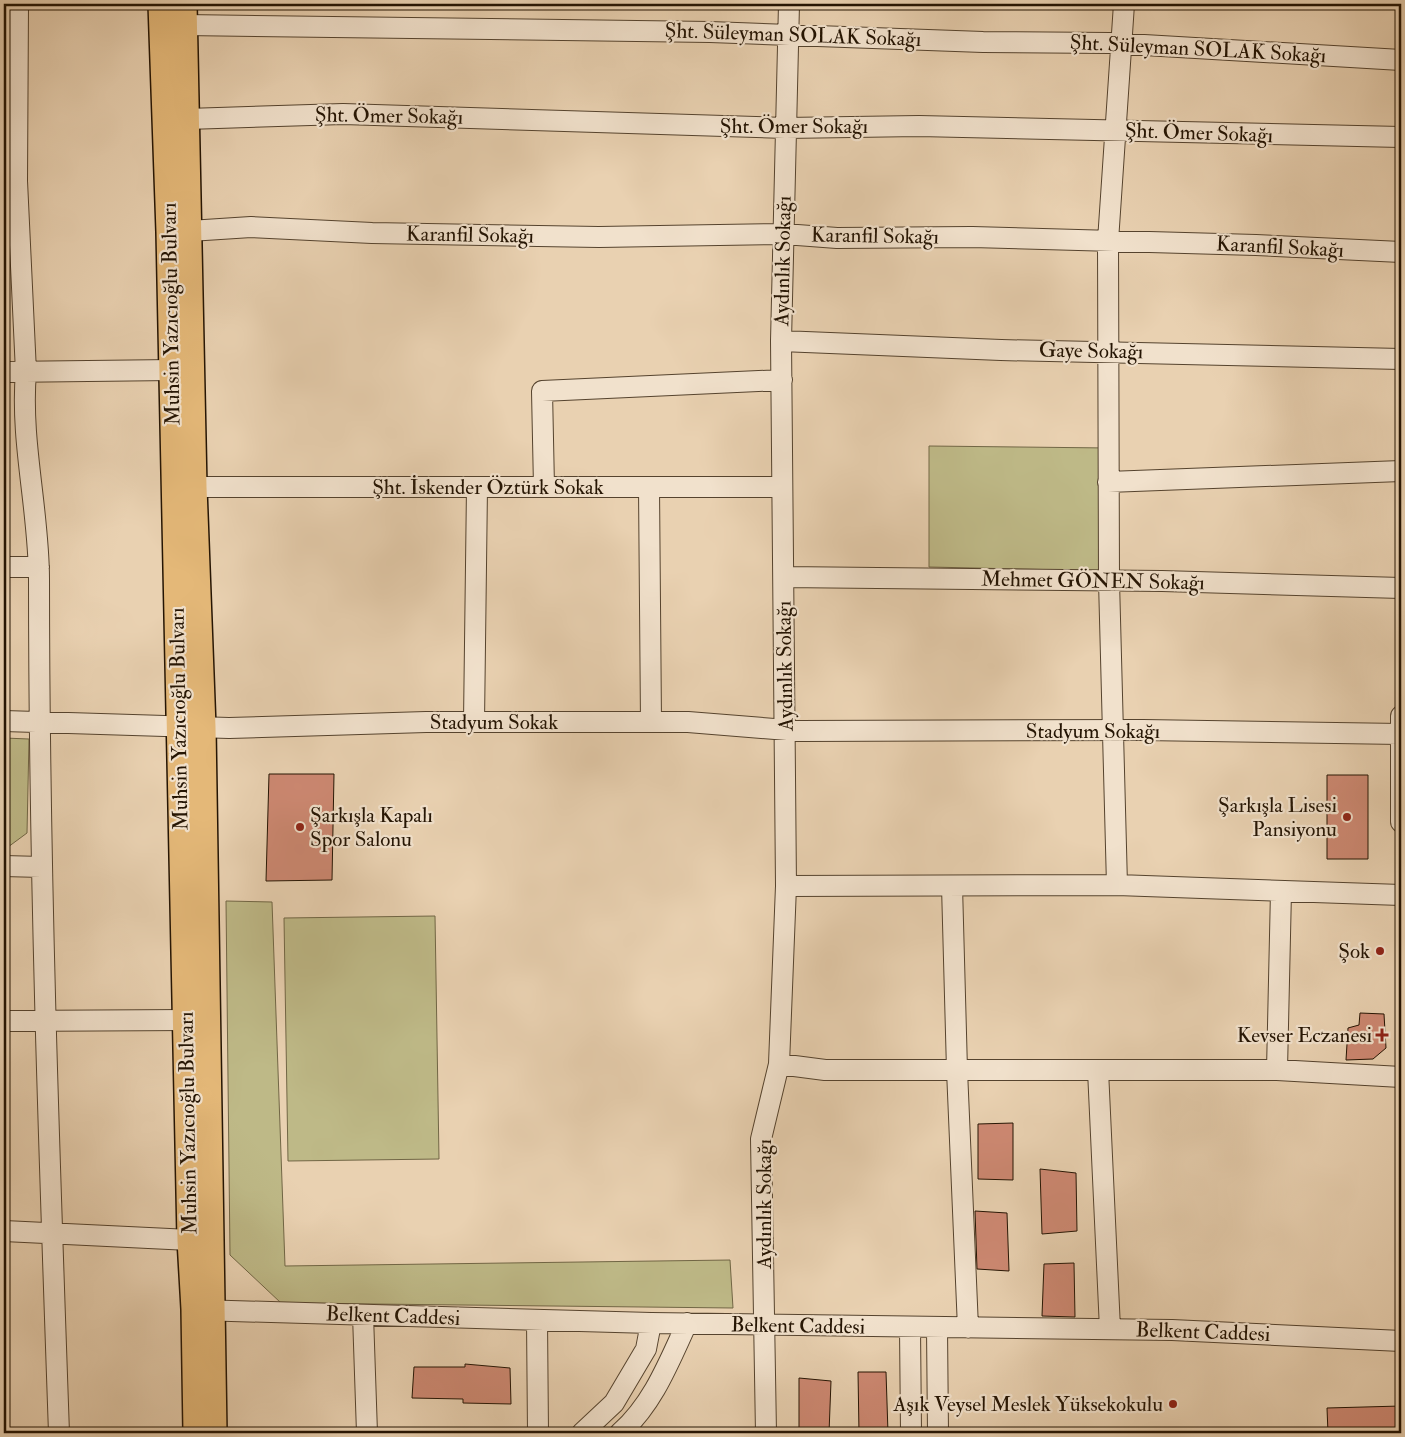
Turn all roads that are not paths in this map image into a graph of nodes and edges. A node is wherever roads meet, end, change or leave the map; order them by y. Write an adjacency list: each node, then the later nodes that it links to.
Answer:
1 (18, 4): 13 (street)
2 (161, 4): 14 (main road, Muhsin Yazıcıoğlu Bulvarı)
3 (789, 4): 6 (street, Aydınlık Sokağı)
4 (1124, 4): 7 (street)
5 (184, 15): 6 (street, Şht. Süleyman SOLAK Sokağı); 9 (main road, Muhsin Yazıcıoğlu Bulvarı)
6 (789, 35): 7 (street, Şht. Süleyman SOLAK Sokağı); 10 (street, Aydınlık Sokağı)
7 (1122, 44): 8 (street, Şht. Süleyman SOLAK Sokağı); 11 (street)
8 (1401, 60)
9 (187, 119): 10 (street, Şht. Ömer Sokağı); 14 (main road, Muhsin Yazıcıoğlu Bulvarı)
10 (785, 128): 11 (street, Şht. Ömer Sokağı); 15 (street, Aydınlık Sokağı)
11 (1115, 130): 12 (street, Şht. Ömer Sokağı); 16 (street)
12 (1401, 137)
13 (12, 222): 23 (street)
14 (180, 231): 15 (street, Karanfil Sokağı); 21 (main road, Muhsin Yazıcıoğlu Bulvarı); 27 (main road, Muhsin Yazıcıoğlu Bulvarı)
15 (784, 234): 16 (street, Karanfil Sokağı); 18 (street, Aydınlık Sokağı)
16 (1108, 241): 17 (street, Karanfil Sokağı); 19 (street)
17 (1401, 252)
18 (781, 341): 19 (street, Gaye Sokağı); 24 (street, Aydınlık Sokağı)
19 (1108, 351): 20 (street, Gaye Sokağı); 26 (street)
20 (1401, 359)
21 (172, 370): 23 (street); 41 (main road, Muhsin Yazıcıoğlu Bulvarı)
22 (4, 372): 23 (street)
23 (26, 372): 33 (street)
24 (782, 380): 29 (street); 31 (street, Aydınlık Sokağı)
25 (1401, 471): 26 (street)
26 (1108, 482): 35 (street)
27 (194, 487): 28 (street, Şht. İskender Öztürk Sokak); 41 (main road, Muhsin Yazıcıoğlu Bulvarı)
28 (477, 487): 29 (street, Şht. İskender Öztürk Sokak); 39 (street)
29 (544, 487): 30 (street, Şht. İskender Öztürk Sokak)
30 (649, 487): 31 (street, Şht. İskender Öztürk Sokak); 40 (street)
31 (781, 487): 34 (street, Aydınlık Sokağı)
32 (4, 567): 33 (street)
33 (39, 567): 38 (street)
34 (784, 577): 35 (street, Mehmet GÖNEN Sokağı); 43 (street, Aydınlık Sokağı)
35 (1109, 581): 36 (street, Mehmet GÖNEN Sokağı); 44 (street)
36 (1401, 588)
37 (4, 721): 38 (street, Stadyum Sokak)
38 (39, 722): 41 (street, Stadyum Sokak); 47 (street)
39 (474, 722): 40 (street, Stadyum Sokak); 41 (street, Stadyum Sokak)
40 (651, 722): 43 (street, Stadyum Sokak)
41 (191, 727): 53 (main road, Muhsin Yazıcıoğlu Bulvarı); 64 (main road, Muhsin Yazıcıoğlu Bulvarı)
42 (1401, 728): 44 (street, Stadyum Sokağı); 45 (street)
43 (786, 729): 44 (street, Stadyum Sokağı); 48 (street, Aydınlık Sokağı)
44 (1111, 731): 50 (street)
45 (1401, 822)
46 (4, 866): 47 (street)
47 (41, 867): 55 (street)
48 (786, 886): 49 (street); 56 (street, Aydınlık Sokağı)
49 (952, 886): 50 (street); 57 (street)
50 (1117, 886): 51 (street)
51 (1282, 891): 52 (street); 59 (street)
52 (1401, 894)
53 (187, 1020): 55 (street); 63 (main road, Muhsin Yazıcıoğlu Bulvarı)
54 (4, 1022): 55 (street)
55 (44, 1022): 62 (street)
56 (779, 1064): 57 (street); 69 (street, Aydınlık Sokağı)
57 (957, 1070): 58 (street); 72 (street)
58 (1098, 1070): 59 (street); 73 (street)
59 (1276, 1070): 60 (street)
60 (1401, 1077)
61 (4, 1231): 62 (street)
62 (52, 1232): 63 (street); 76 (street)
63 (190, 1240): 64 (main road, Muhsin Yazıcıoğlu Bulvarı)
64 (203, 1310): 65 (street, Belkent Caddesi); 77 (main road, Muhsin Yazıcıoğlu Bulvarı); 78 (main road, Muhsin Yazıcıoğlu Bulvarı)
65 (363, 1315): 66 (street, Belkent Caddesi); 79 (street)
66 (537, 1320): 67 (street, Belkent Caddesi); 80 (street)
67 (652, 1323): 68 (street, Belkent Caddesi); 81 (street)
68 (686, 1323): 69 (street, Belkent Caddesi); 75 (street)
69 (765, 1326): 70 (street, Belkent Caddesi); 82 (street, Aydınlık Sokağı)
70 (910, 1328): 71 (street, Belkent Caddesi); 83 (street)
71 (937, 1328): 72 (street, Belkent Caddesi); 84 (street)
72 (968, 1328): 73 (street, Belkent Caddesi)
73 (1110, 1329): 74 (street, Belkent Caddesi)
74 (1401, 1341)
75 (629, 1429)
76 (59, 1433)
77 (196, 1433)
78 (214, 1433)
79 (367, 1433)
80 (538, 1433)
81 (582, 1433)
82 (766, 1433)
83 (911, 1433)
84 (938, 1433)

